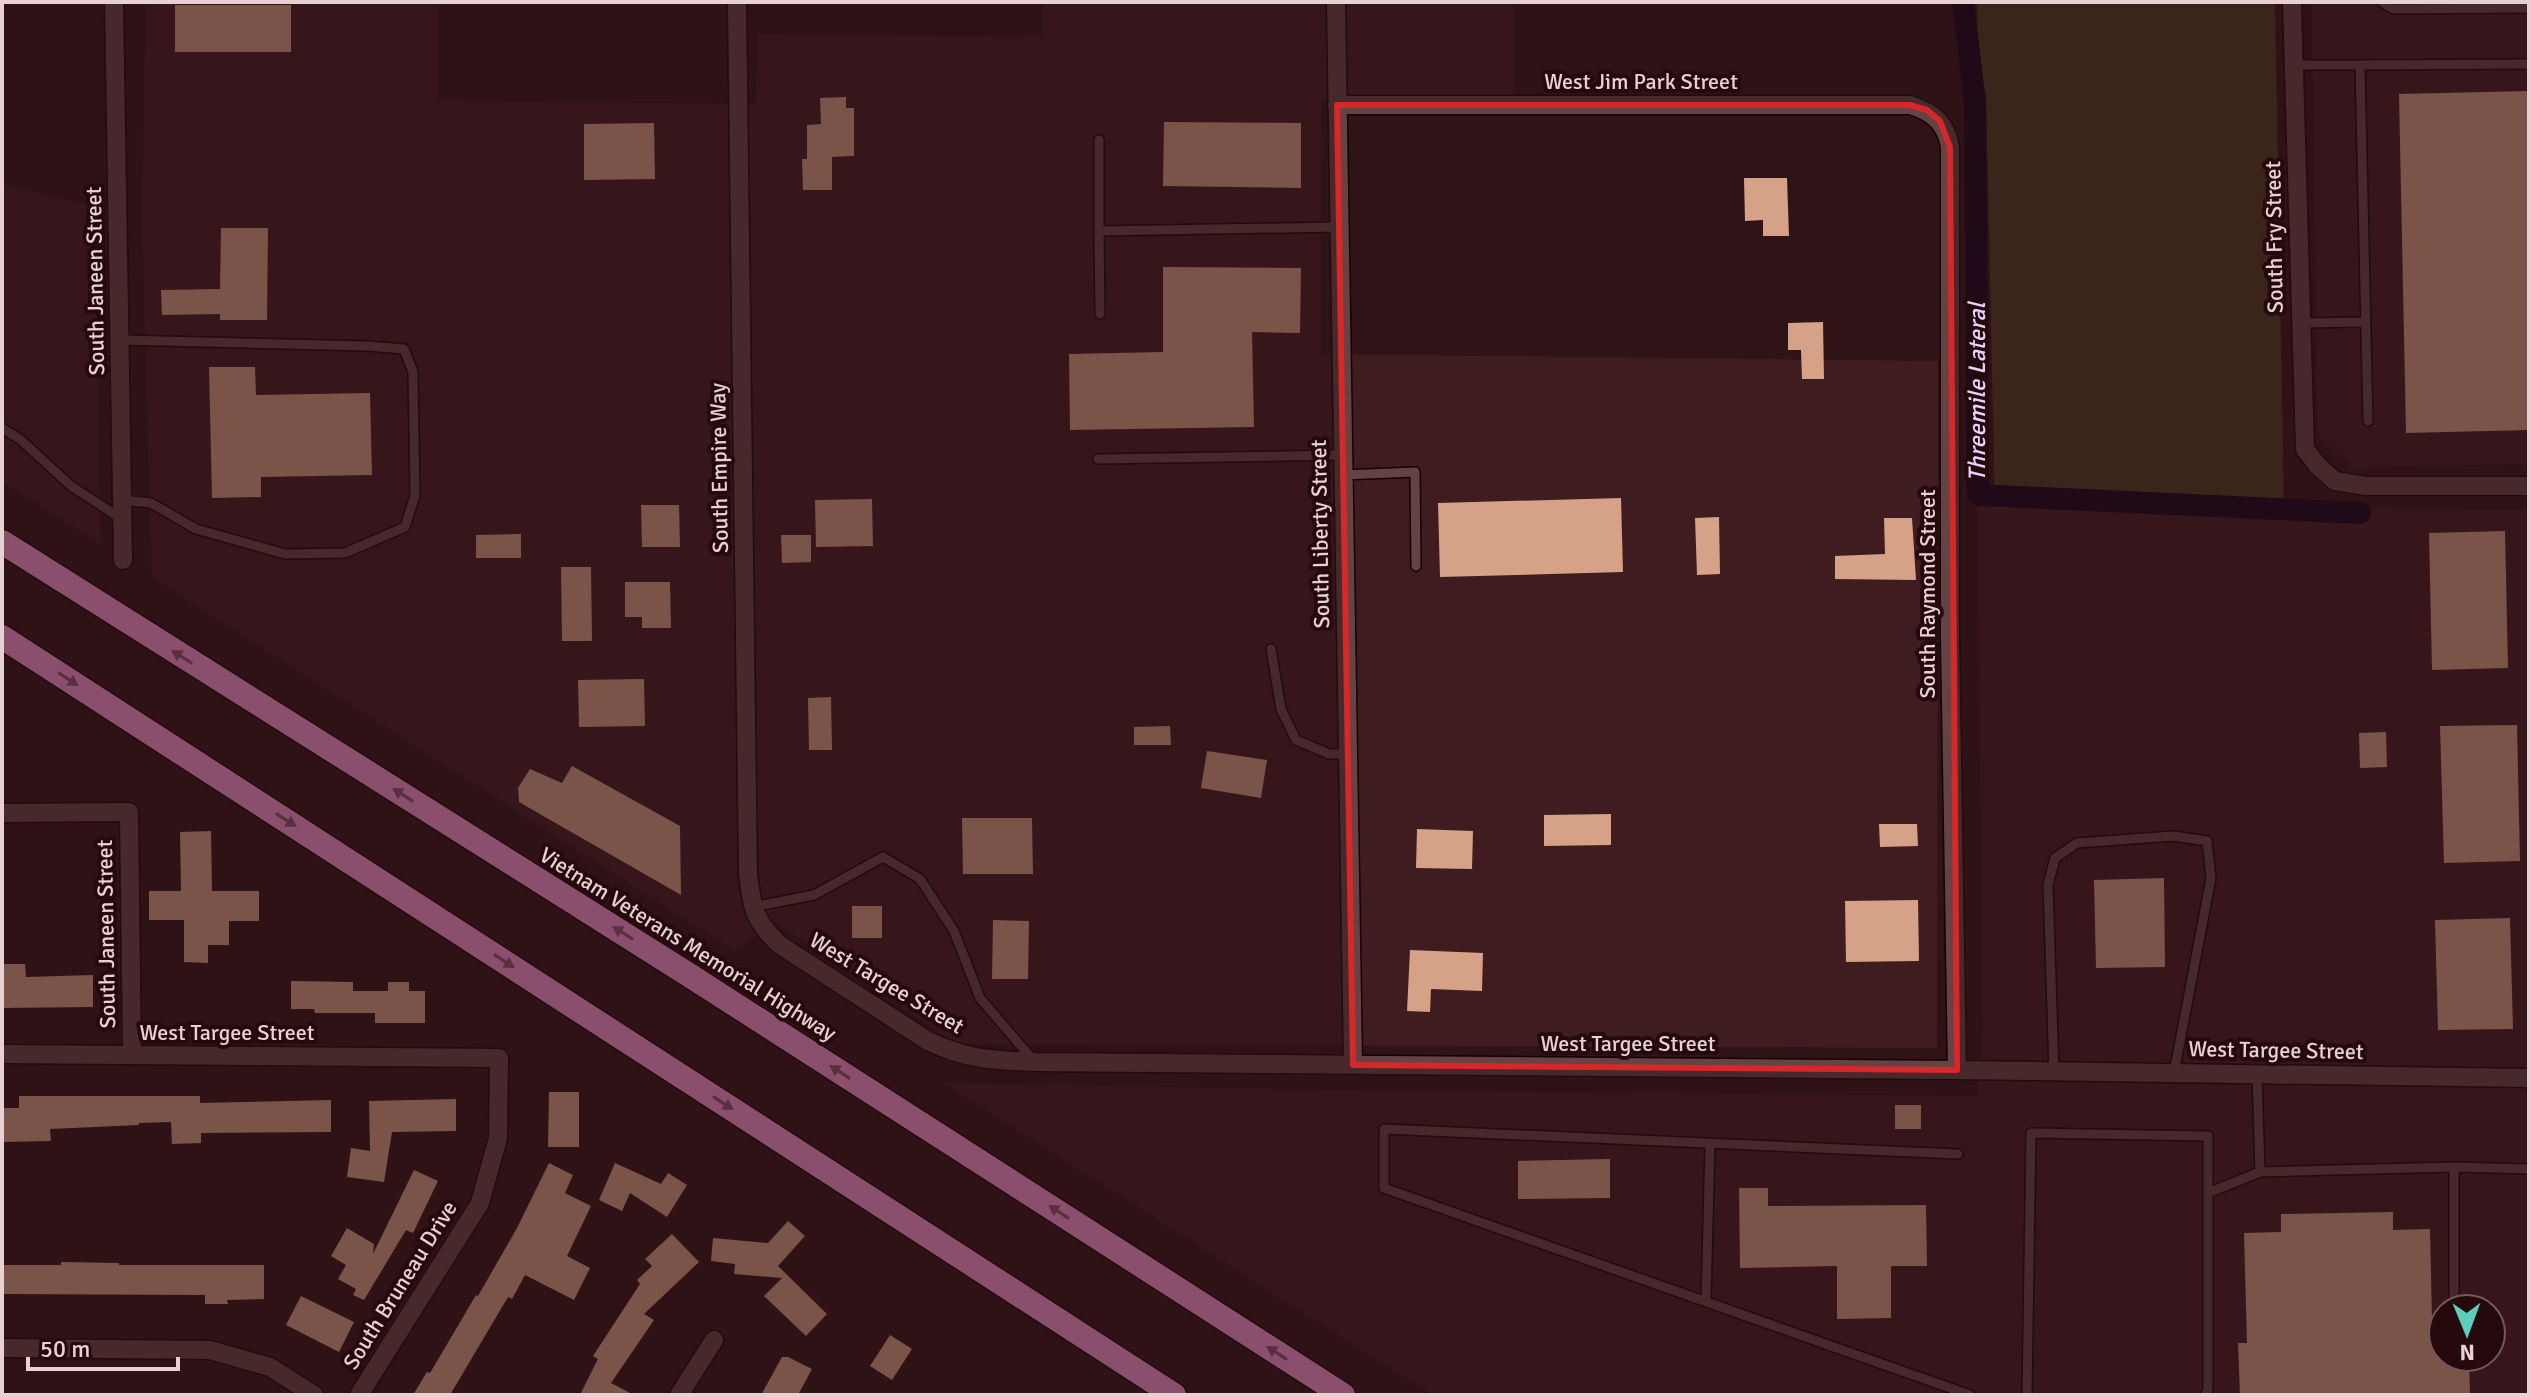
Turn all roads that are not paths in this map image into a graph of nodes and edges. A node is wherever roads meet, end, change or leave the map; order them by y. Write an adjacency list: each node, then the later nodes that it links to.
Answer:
1 (114, 2): 18 (street, South Janeen Street)
2 (737, 2): 34 (street, South Empire Way)
3 (1336, 2): 10 (street, South Liberty Street)
4 (2292, 2): 8 (street, South Fry Street)
5 (2382, 2): 6 (lane)
6 (2529, 8)
7 (2529, 64): 9 (lane)
8 (2294, 65): 9 (lane); 17 (street, South Fry Street)
9 (2360, 65): 16 (lane)
10 (1337, 105): 11 (street, West Jim Park Street); 13 (street, South Liberty Street)
11 (1940, 121): 41 (street, South Raymond Street)
12 (1099, 140): 14 (lane)
13 (1339, 227): 14 (lane); 21 (street, South Liberty Street)
14 (1099, 231): 15 (lane)
15 (1100, 314)
16 (2366, 322): 17 (lane); 19 (lane)
17 (2300, 323): 24 (street, South Fry Street)
18 (120, 340): 25 (street, South Janeen Street); 25 (lane)
19 (2368, 421)
20 (2, 428): 26 (lane)
21 (1343, 455): 22 (lane); 23 (street, South Liberty Street)
22 (1098, 459)
23 (1343, 475): 29 (lane); 32 (street, South Liberty Street)
24 (2529, 486)
25 (122, 500): 26 (street, South Janeen Street)
26 (122, 519): 28 (street, South Janeen Street)
27 (2, 542): 60 (highway, Vietnam Veterans Memorial Highway, one-way to 27)
28 (123, 560)
29 (1416, 566)
30 (2, 637): 59 (highway, one-way to 59)
31 (1271, 649): 32 (lane)
32 (1348, 754): 40 (street, South Liberty Street)
33 (2, 813): 37 (street, South Janeen Street)
34 (752, 907): 35 (street, South Empire Way); 39 (lane)
35 (765, 931): 39 (street, West Targee Street)
36 (2, 1054): 37 (street, West Targee Street)
37 (132, 1055): 38 (street, West Targee Street)
38 (499, 1058): 57 (street, South Bruneau Drive)
39 (1035, 1062): 40 (street, West Targee Street)
40 (1353, 1065): 41 (street, West Targee Street)
41 (1957, 1070): 42 (street, West Targee Street)
42 (2054, 1071): 43 (street, West Targee Street); 43 (lane)
43 (2174, 1073): 44 (street, West Targee Street)
44 (2257, 1074): 45 (street, West Targee Street); 50 (lane)
45 (2529, 1078)
46 (1710, 1143): 47 (lane); 53 (lane); 53 (lane)
47 (1958, 1154)
48 (2454, 1167): 49 (lane); 50 (lane); 52 (lane)
49 (2529, 1169)
50 (2260, 1172): 51 (lane)
51 (2208, 1193): 62 (lane); 63 (lane)
52 (2454, 1293)
53 (1706, 1302): 61 (lane)
54 (714, 1340): 58 (street)
55 (2, 1348): 56 (street)
56 (314, 1395)
57 (359, 1395)
58 (679, 1395)
59 (1174, 1395)
60 (1343, 1395)
61 (1970, 1395)
62 (2027, 1395)
63 (2205, 1395)

